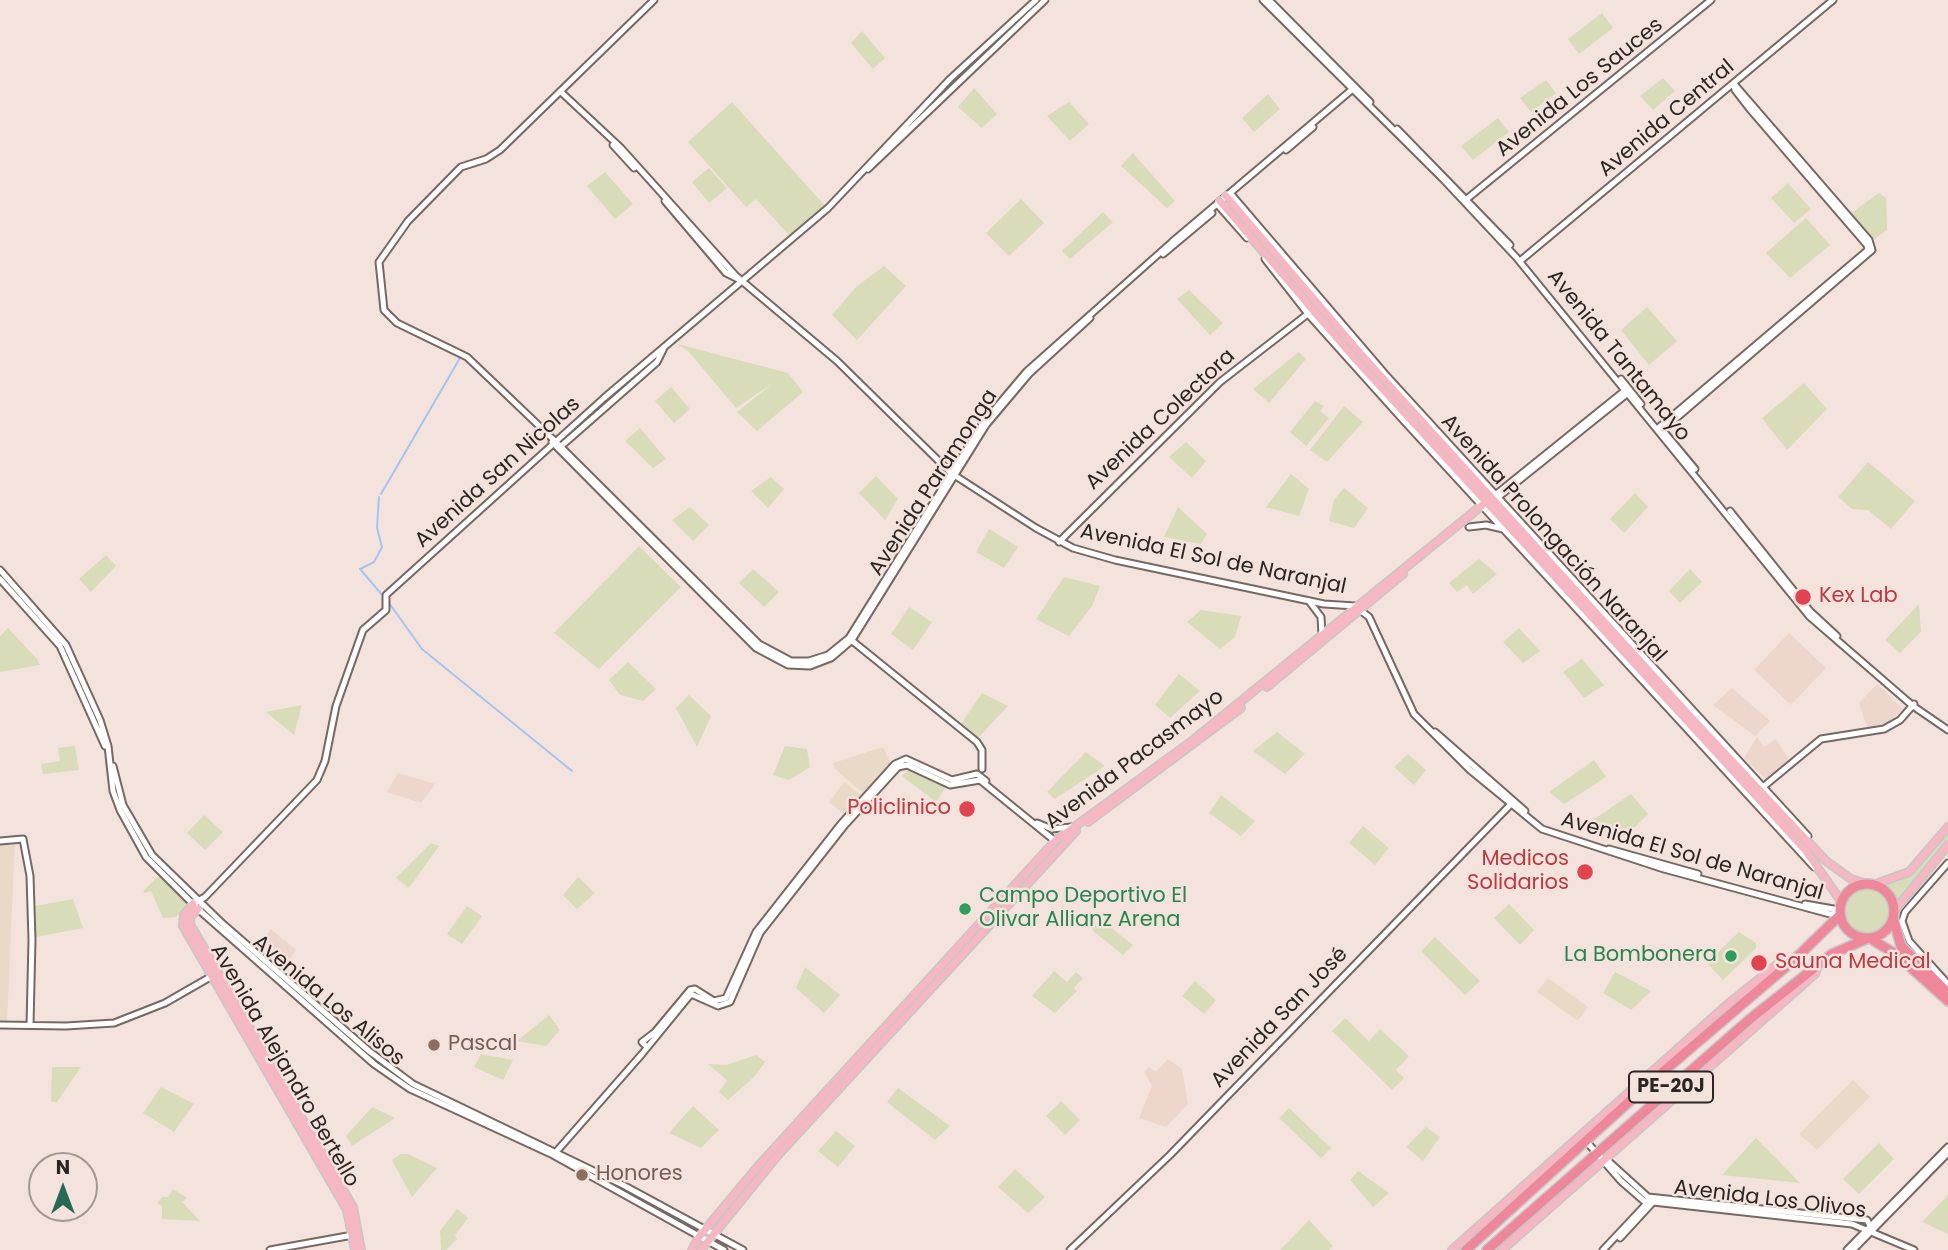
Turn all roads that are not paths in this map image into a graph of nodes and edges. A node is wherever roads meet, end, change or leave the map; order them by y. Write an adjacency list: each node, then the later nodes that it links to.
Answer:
1 (654, 0): 10 (street)
2 (1036, 0): 11 (street, Avenida San Nicolas)
3 (1045, 0): 11 (street, Avenida San Nicolas)
4 (1263, 0): 9 (street, Avenida Tantamayo)
5 (1269, 0): 9 (street, Avenida Tantamayo)
6 (1711, 0): 12 (street, Avenida Los Sauces)
7 (1833, 0): 8 (street, Avenida Central)
8 (1734, 84): 14 (street, Avenida Central); 22 (street)
9 (1355, 89): 12 (street, Avenida Tantamayo); 13 (street, Avenida Paramonga); 14 (street, Avenida Tantamayo)
10 (561, 92): 18 (street, Avenida El Sol de Naranjal); 23 (street, Avenida Paramonga)
11 (866, 171): 18 (street, Avenida San Nicolas)
12 (1468, 198): 14 (street, Avenida Tantamayo)
13 (1225, 200): 15 (main road, Avenida Prolongación Naranjal); 16 (street, Avenida Prolongación Naranjal); 17 (street, Avenida Prolongación Naranjal); 26 (street, Avenida Paramonga)
14 (1521, 260): 21 (street, Avenida Tantamayo)
15 (1281, 264): 16 (main road); 17 (main road); 19 (main road, Avenida Prolongación Naranjal)
16 (1292, 265): 19 (street, Avenida Prolongación Naranjal)
17 (1279, 276): 19 (street, Avenida Prolongación Naranjal)
18 (745, 282): 23 (street, Avenida San Nicolas); 26 (street, Avenida El Sol de Naranjal)
19 (1317, 311): 20 (main road, Avenida Prolongación Naranjal); 20 (street, Avenida Prolongación Naranjal); 30 (street, Avenida Colectora)
20 (1381, 382): 24 (main road, Avenida Prolongación Naranjal); 24 (street, Avenida Prolongación Naranjal); 25 (street, Avenida Prolongación Naranjal)
21 (1628, 390): 22 (street, Avenida Tantamayo); 27 (street, Avenida Pacasmayo)
22 (1660, 430): 40 (street, Avenida Tantamayo)
23 (556, 444): 37 (street, Avenida Paramonga); 56 (street, Avenida San Nicolas)
24 (1454, 458): 25 (main road); 27 (main road, Avenida Prolongación Naranjal); 27 (street, Avenida Prolongación Naranjal)
25 (1447, 468): 27 (street, Avenida Prolongación Naranjal)
26 (952, 474): 30 (street, Avenida El Sol de Naranjal); 37 (street, Avenida Paramonga)
27 (1490, 502): 29 (main road, Avenida Prolongación Naranjal); 29 (street, Avenida Prolongación Naranjal); 31 (main road, Avenida Prolongación Naranjal); 35 (main road, Avenida Pacasmayo)
28 (1469, 527): 29 (street)
29 (1509, 533): 43 (main road, Avenida Prolongación Naranjal)
30 (1059, 542): 34 (street, Avenida El Sol de Naranjal)
31 (1543, 552): 38 (main road, Avenida Prolongación Naranjal); 39 (street, Avenida Prolongación Naranjal)
32 (0, 570): 42 (street, Avenida Los Alisos)
33 (0, 579): 42 (street, Avenida Los Alisos)
34 (1306, 599): 35 (street, Avenida El Sol de Naranjal); 36 (street)
35 (1358, 608): 36 (main road, Avenida Pacasmayo); 47 (street, Avenida El Sol de Naranjal); 49 (main road, Avenida Pacasmayo)
36 (1322, 635): 49 (main road, Avenida Pacasmayo)
37 (850, 639): 45 (street)
38 (1637, 659): 39 (main road); 43 (main road, Avenida Prolongación Naranjal)
39 (1647, 662): 43 (street, Avenida Prolongación Naranjal)
40 (1914, 705): 41 (street, Avenida Tantamayo); 46 (street)
41 (1948, 729)
42 (107, 752): 56 (street, Avenida Los Alisos)
43 (1721, 754): 46 (street, Avenida Prolongación Naranjal); 55 (main road, Avenida Prolongación Naranjal); 57 (main road, Avenida Prolongación Naranjal)
44 (113, 765): 56 (street, Avenida Los Alisos)
45 (980, 775): 49 (street); 52 (street); 67 (street); 67 (street)
46 (1763, 787): 50 (street, Avenida Prolongación Naranjal)
47 (1512, 803): 57 (street, Avenida El Sol de Naranjal); 89 (street, Avenida San José)
48 (1948, 827): 55 (main road)
49 (1072, 830): 52 (main road, Avenida Pacasmayo); 79 (main road, Avenida Pacasmayo)
50 (1808, 836)
51 (0, 841): 66 (street)
52 (1055, 841): 79 (main road, Avenida Pacasmayo)
53 (1948, 845): 58 (main road)
54 (1948, 863): 58 (street)
55 (1870, 884): 57 (highway); 58 (highway)
56 (200, 903): 61 (main road, Avenida Alejandro Bertello); 72 (street, Avenida Los Alisos); 81 (street, Avenida Los Alisos)
57 (1840, 910): 59 (highway); 60 (highway, PE-20J)
58 (1898, 917): 59 (highway); 62 (street); 63 (highway)
59 (1868, 939): 64 (highway); 74 (highway, PE-20J)
60 (1795, 959): 68 (main road); 69 (highway, PE-20J)
61 (215, 974): 66 (street); 80 (main road, Avenida Alejandro Bertello)
62 (1948, 985)
63 (1948, 993)
64 (1948, 1002)
65 (0, 1025): 66 (street)
66 (30, 1025)
67 (645, 1044): 72 (street)
68 (1647, 1075): 69 (highway); 90 (main road)
69 (1644, 1088): 70 (highway, PE-20J)
70 (1588, 1140): 74 (street, Avenida Los Olivos); 91 (highway, PE-20J)
71 (1948, 1147): 78 (street)
72 (556, 1152): 79 (street, Avenida Los Alisos)
73 (1948, 1153): 78 (street)
74 (1600, 1154): 75 (street, Avenida Los Olivos); 76 (highway, PE-20J); 77 (main road)
75 (1652, 1200): 78 (street, Avenida Los Olivos); 78 (street, Avenida Los Olivos); 94 (street)
76 (1536, 1206): 77 (highway); 92 (highway, PE-20J)
77 (1528, 1226): 93 (main road)
78 (1869, 1227): 95 (street); 96 (street); 97 (street)
79 (710, 1230): 81 (main road, Avenida Pacasmayo); 88 (street, Avenida Los Alisos)
80 (355, 1235): 82 (street); 83 (main road, Avenida Alejandro Bertello); 84 (main road, Avenida Alejandro Bertello)
81 (703, 1239): 85 (main road, Avenida Pacasmayo); 86 (main road, Avenida Pacasmayo); 87 (street, Avenida Los Alisos)
82 (270, 1250)
83 (355, 1250)
84 (361, 1250)
85 (692, 1250)
86 (701, 1250)
87 (724, 1250)
88 (743, 1250)
89 (1070, 1250)
90 (1452, 1250)
91 (1466, 1250)
92 (1487, 1250)
93 (1502, 1250)
94 (1606, 1250)
95 (1847, 1250)
96 (1853, 1250)
97 (1914, 1250)

